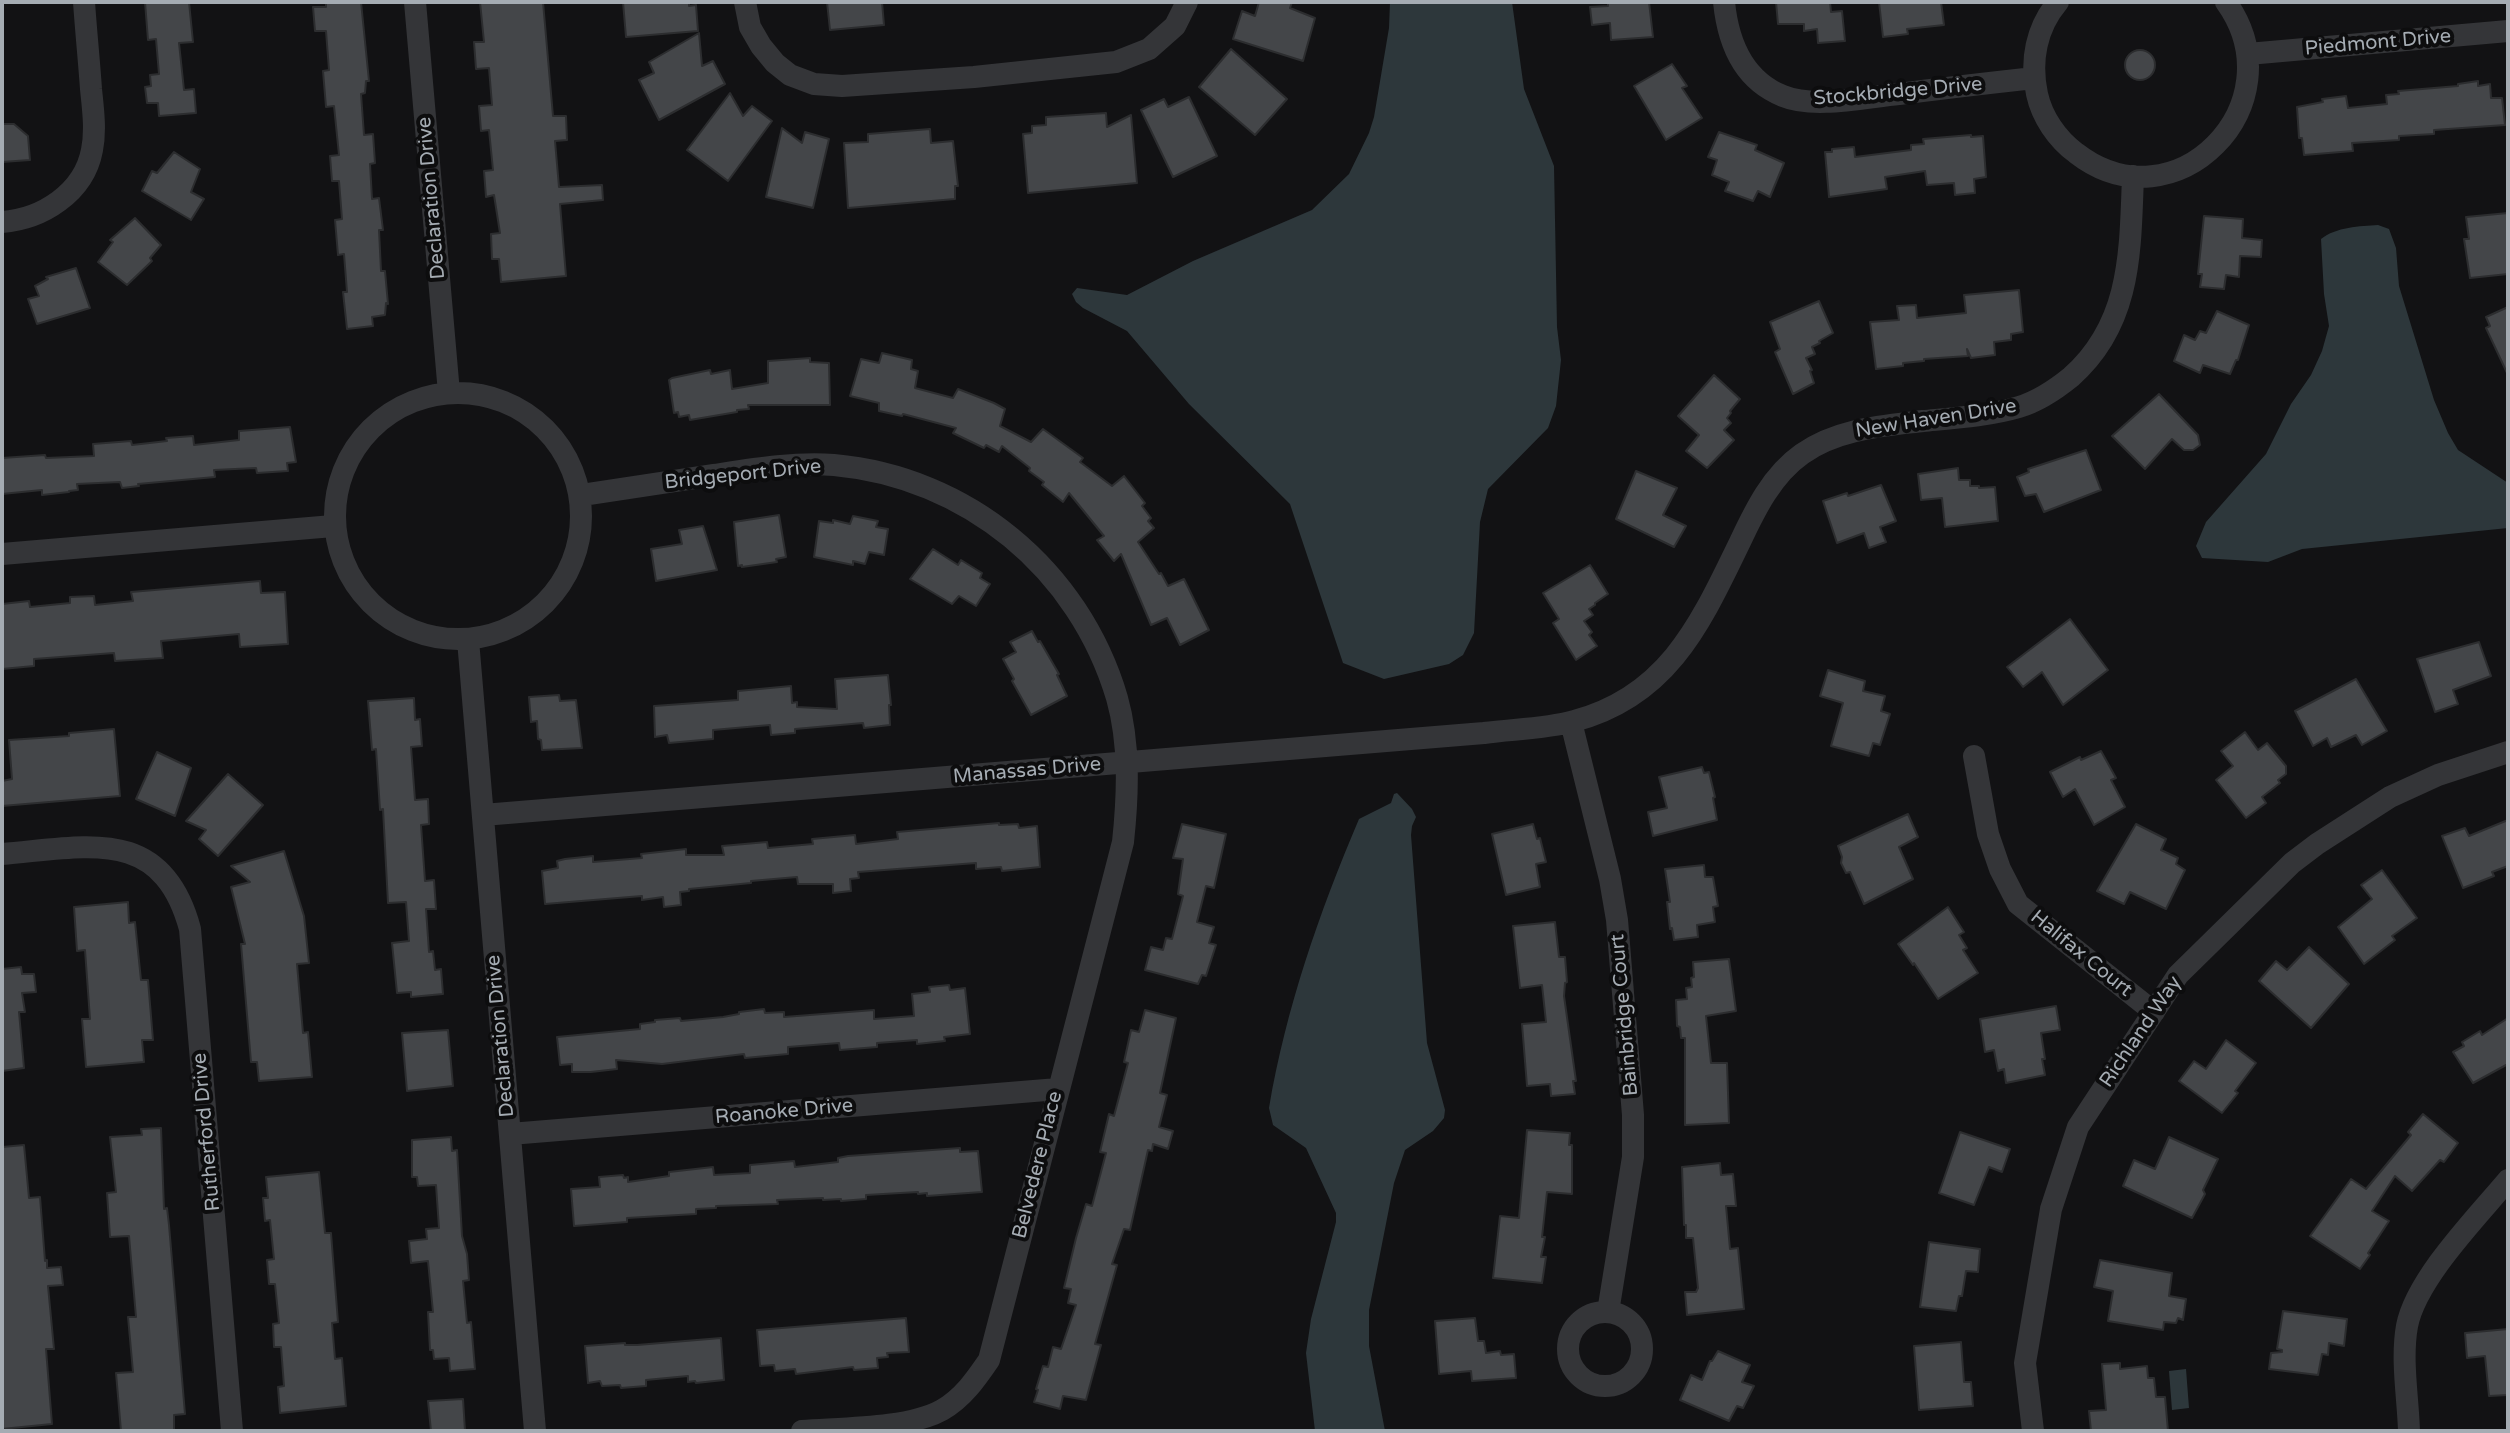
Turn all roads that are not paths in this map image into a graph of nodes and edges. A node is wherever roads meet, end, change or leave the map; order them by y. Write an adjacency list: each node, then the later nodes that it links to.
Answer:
1 (84, 2): 12 (street)
2 (415, 2): 13 (street, Declaration Drive)
3 (745, 2): 4 (street)
4 (1187, 2)
5 (1724, 2): 10 (street, Stockbridge Drive)
6 (2058, 2): 10 (street)
7 (2226, 2): 9 (street)
8 (2508, 31): 9 (street, Piedmont Drive)
9 (2248, 54): 11 (street)
10 (2034, 78): 11 (street)
11 (2133, 176): 18 (street, New Haven Drive)
12 (2, 222)
13 (449, 393): 14 (street); 15 (street)
14 (582, 495): 17 (street); 21 (street, Bridgeport Drive)
15 (333, 526): 16 (street); 17 (street)
16 (2, 554)
17 (468, 640): 22 (street, Declaration Drive)
18 (1571, 722): 21 (street, Manassas Drive); 28 (street, Bainbridge Court)
19 (2508, 752): 24 (street, Richland Way)
20 (1974, 756): 24 (street, Halifax Court)
21 (1126, 763): 22 (street, Manassas Drive); 25 (street, Belvedere Place)
22 (483, 815): 26 (street, Declaration Drive)
23 (2, 854): 29 (street, Rutherford Drive)
24 (2154, 1012): 32 (street, Richland Way)
25 (1058, 1089): 26 (street, Roanoke Drive); 31 (street, Belvedere Place)
26 (510, 1134): 30 (street, Declaration Drive)
27 (2508, 1180): 33 (street)
28 (1608, 1312)
29 (232, 1431)
30 (535, 1431)
31 (802, 1431)
32 (2033, 1431)
33 (2409, 1431)

